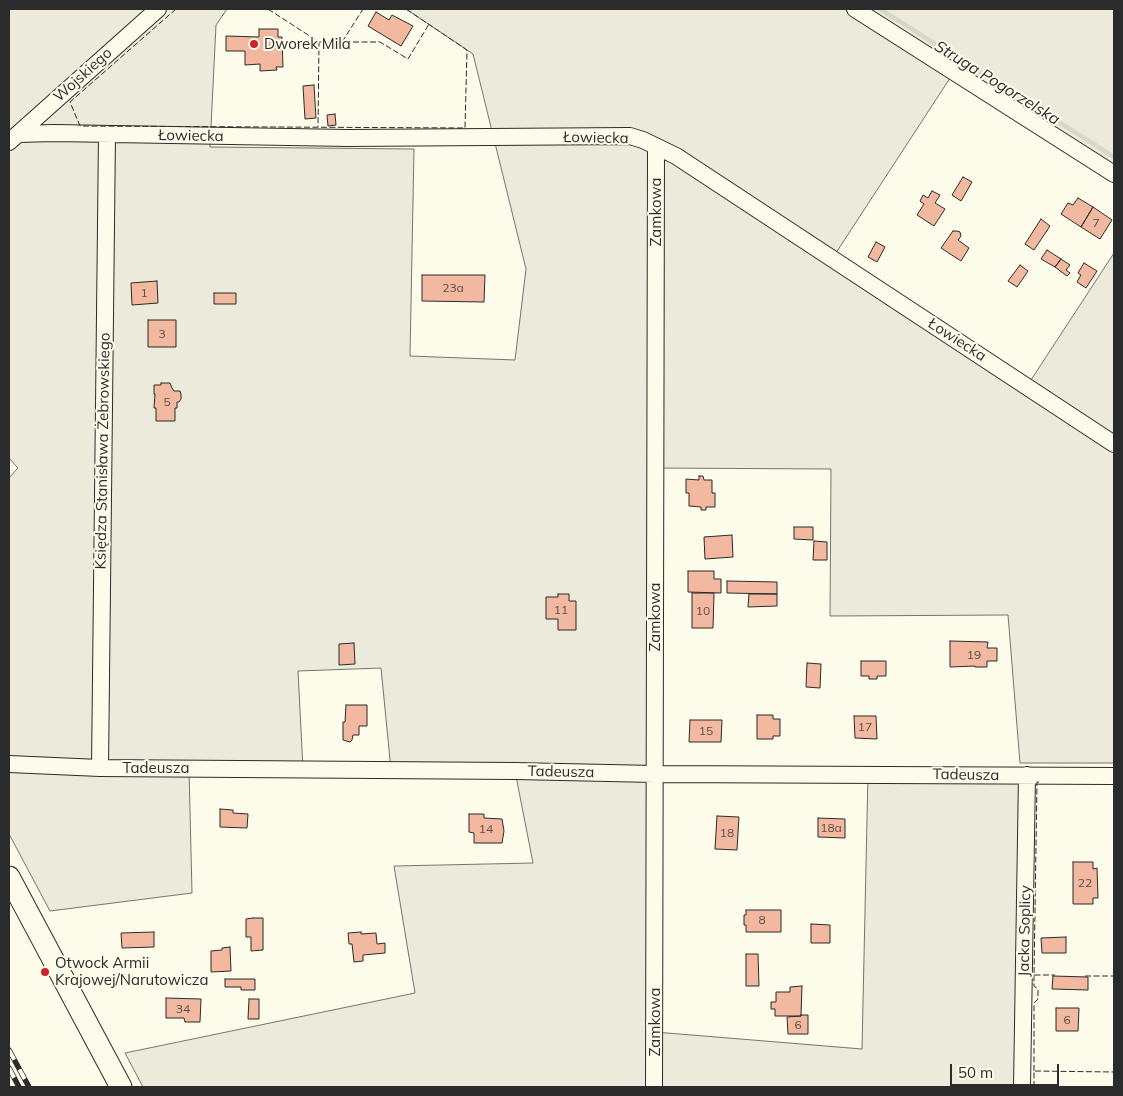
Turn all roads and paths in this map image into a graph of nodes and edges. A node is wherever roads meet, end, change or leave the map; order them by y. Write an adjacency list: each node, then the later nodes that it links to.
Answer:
1 (158, 9): 4 (street, Wojskiego)
2 (855, 9): 6 (street)
3 (107, 134): 4 (street, Łowiecka); 5 (street, Łowiecka); 9 (street, Księdza Stanisława Żebrowskiego)
4 (13, 138)
5 (656, 147): 7 (street, Łowiecka); 10 (street, Zamkowa)
6 (1114, 174)
7 (1114, 444)
8 (9, 764): 9 (street, Tadeusza)
9 (100, 768): 10 (street, Tadeusza)
10 (655, 774): 11 (street, Tadeusza); 15 (street, Zamkowa)
11 (1028, 775): 12 (street, Tadeusza); 16 (street, Jacka Soplicy)
12 (1114, 776)
13 (9, 877): 14 (main road)
14 (122, 1087)
15 (654, 1087)
16 (1022, 1087)

